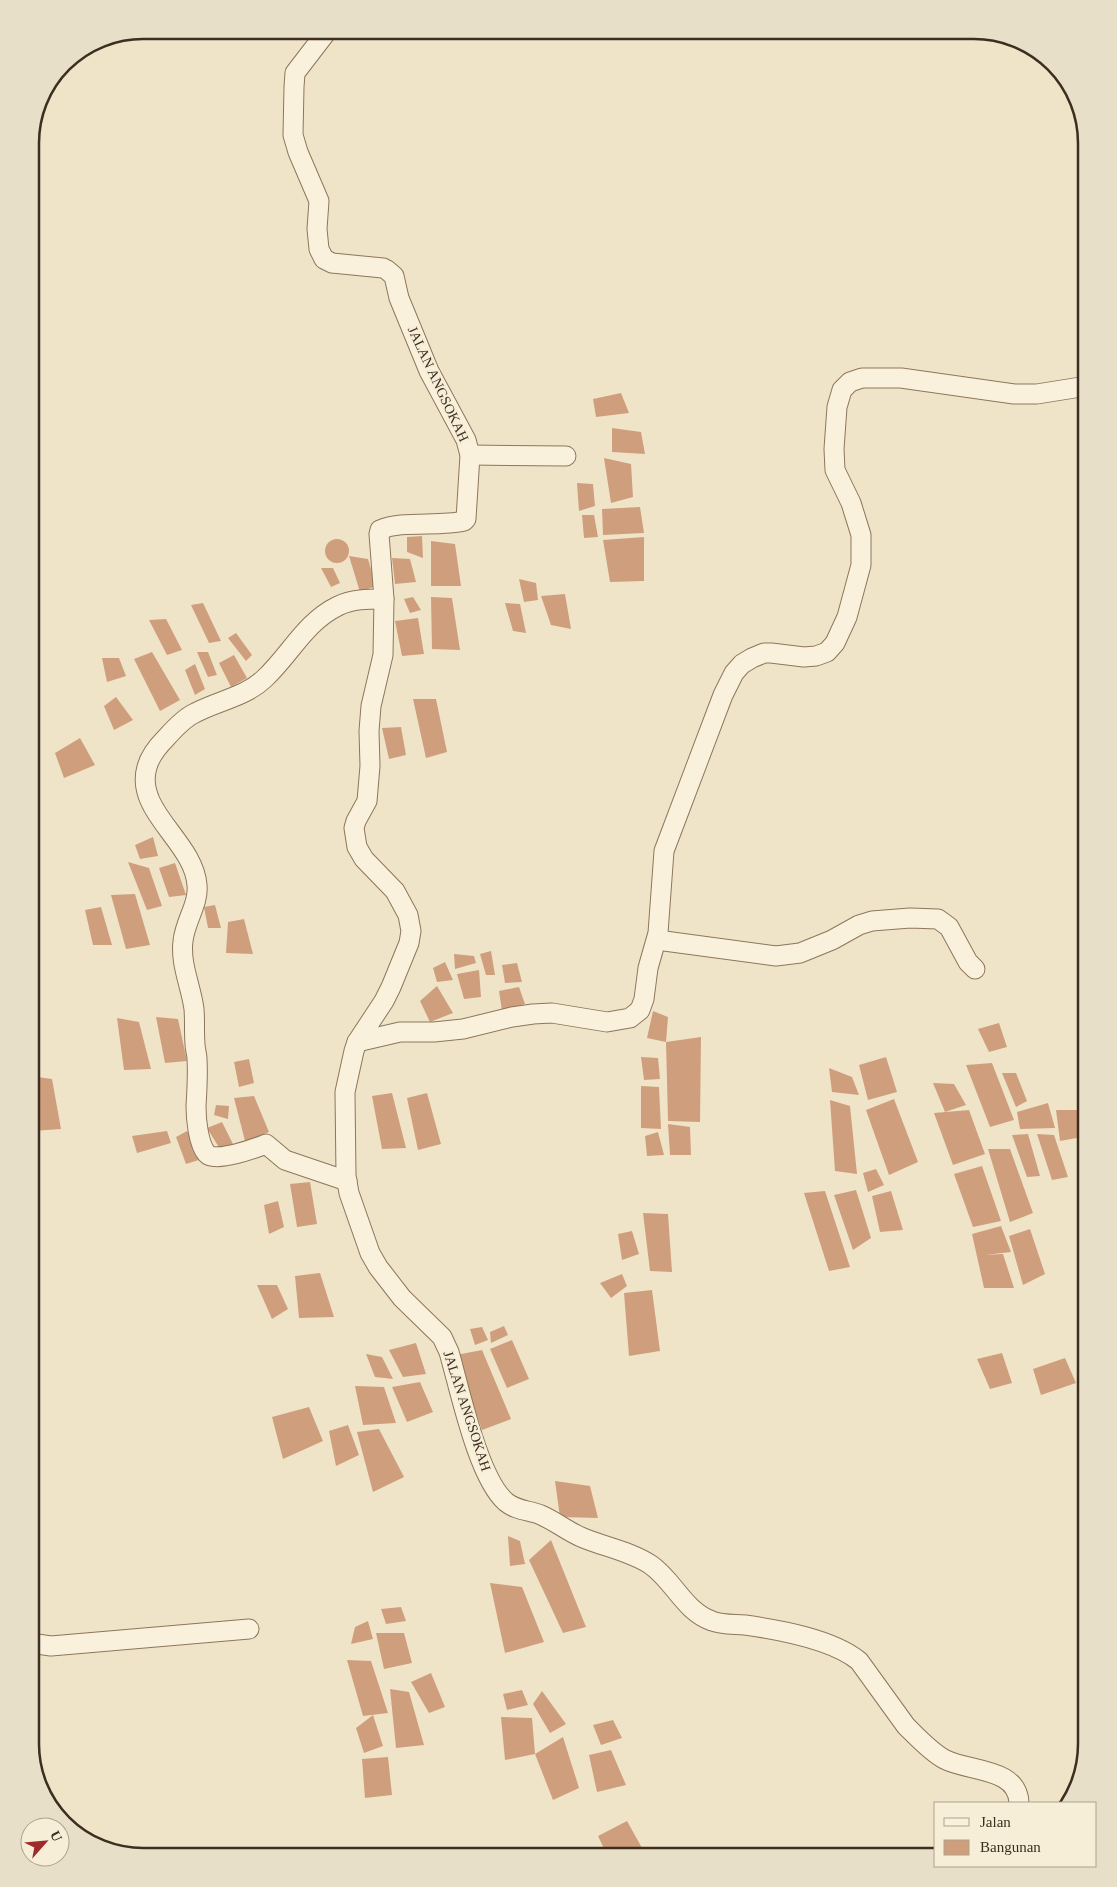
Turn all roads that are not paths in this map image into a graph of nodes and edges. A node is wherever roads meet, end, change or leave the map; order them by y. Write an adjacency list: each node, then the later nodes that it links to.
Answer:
1 (321, 39): 3 (street, JALAN ANGSOKAH)
2 (1078, 387): 6 (street)
3 (470, 454): 4 (street); 5 (street, JALAN ANGSOKAH)
4 (566, 456)
5 (384, 599): 8 (street, JALAN ANGSOKAH); 9 (street)
6 (657, 940): 7 (street); 8 (street)
7 (975, 969)
8 (357, 1042): 9 (street, JALAN ANGSOKAH)
9 (346, 1181): 12 (street, JALAN ANGSOKAH)
10 (249, 1629): 11 (street)
11 (39, 1644)
12 (1019, 1802)

